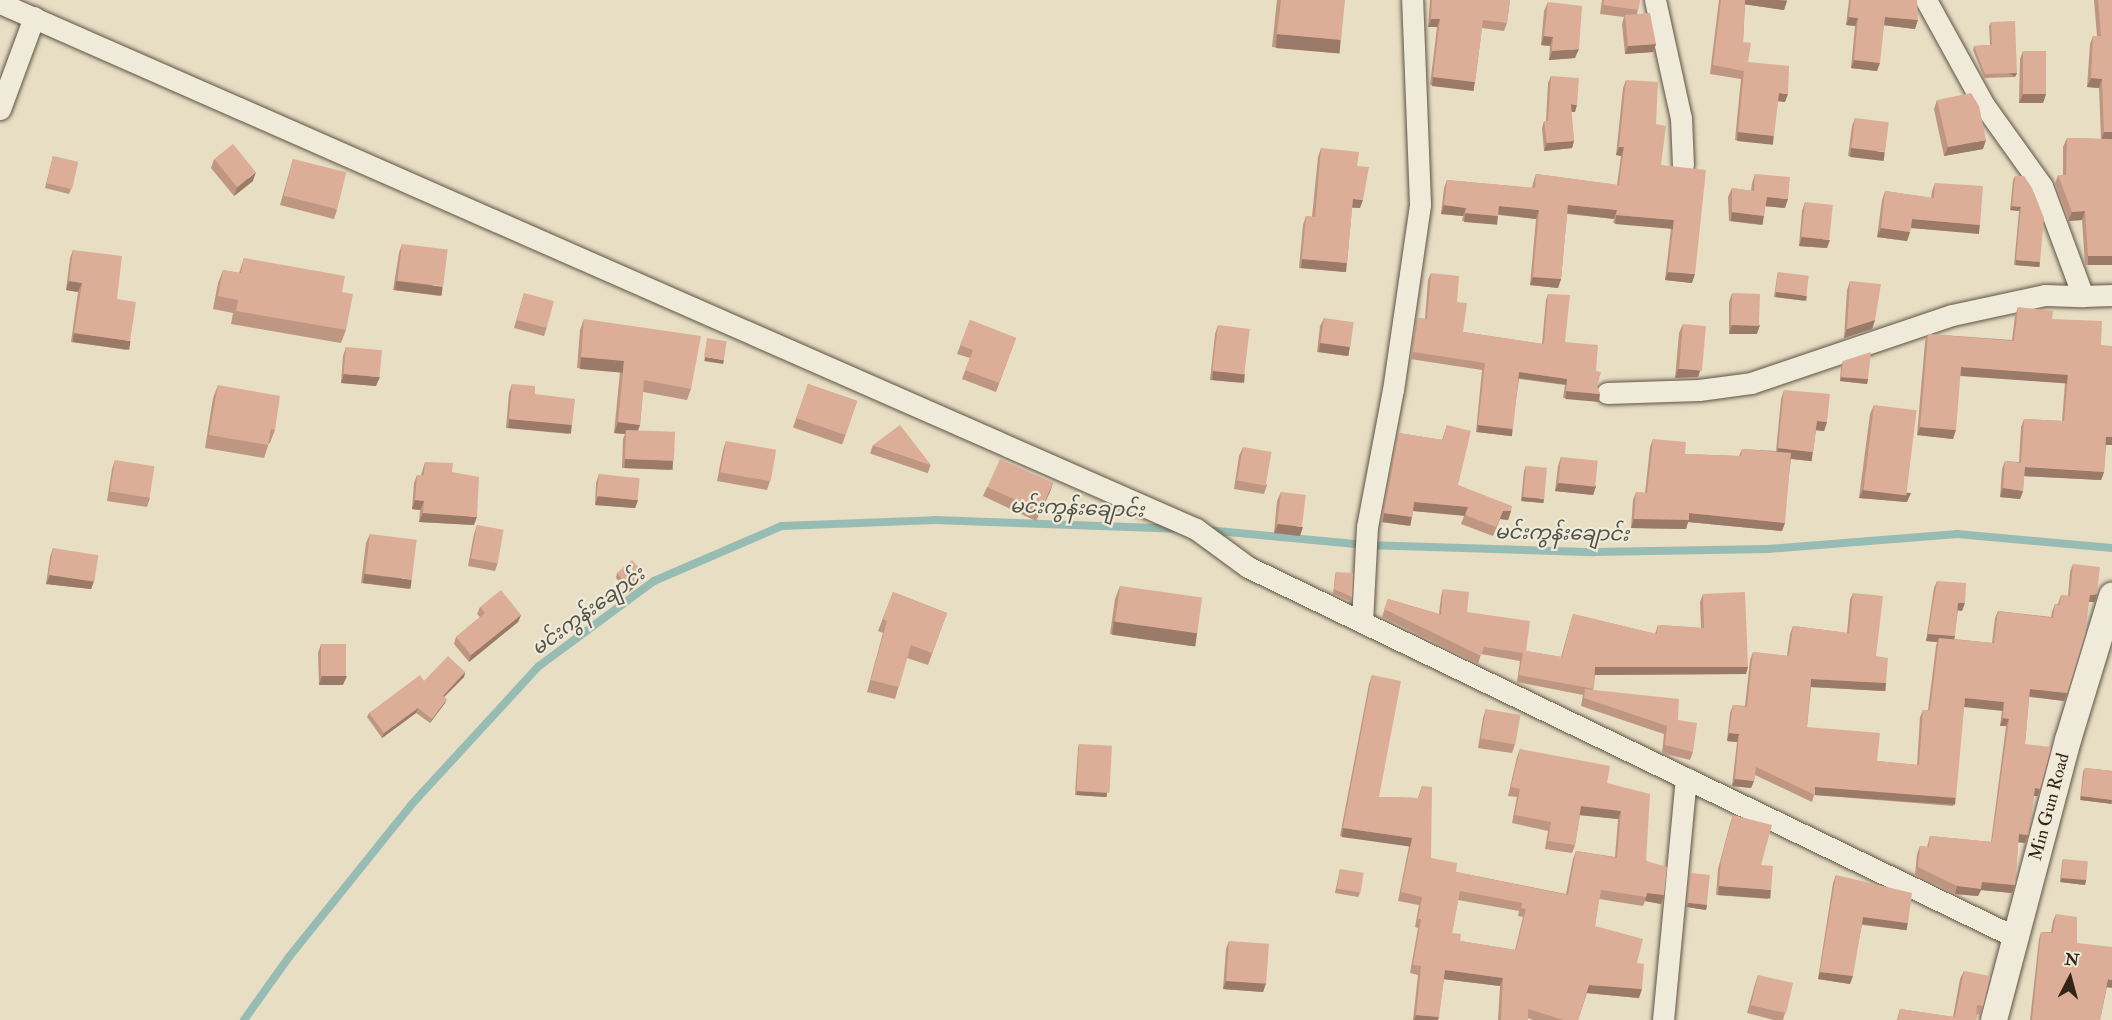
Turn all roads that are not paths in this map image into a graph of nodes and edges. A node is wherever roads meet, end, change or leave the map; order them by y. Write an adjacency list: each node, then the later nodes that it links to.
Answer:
1 (1412, 0): 12 (street)
2 (1655, 0): 7 (street)
3 (1926, 0): 9 (street)
4 (0, 3): 5 (street)
5 (34, 17): 6 (street); 12 (street)
6 (0, 109)
7 (1683, 165)
8 (2112, 295): 9 (street)
9 (2083, 296): 10 (street)
10 (1607, 393)
11 (2112, 596): 14 (street, Min Gun Road)
12 (1362, 622): 13 (street)
13 (1686, 778): 14 (street); 15 (street)
14 (2015, 937): 16 (street, Min Gun Road)
15 (1663, 1020)
16 (1994, 1020)

